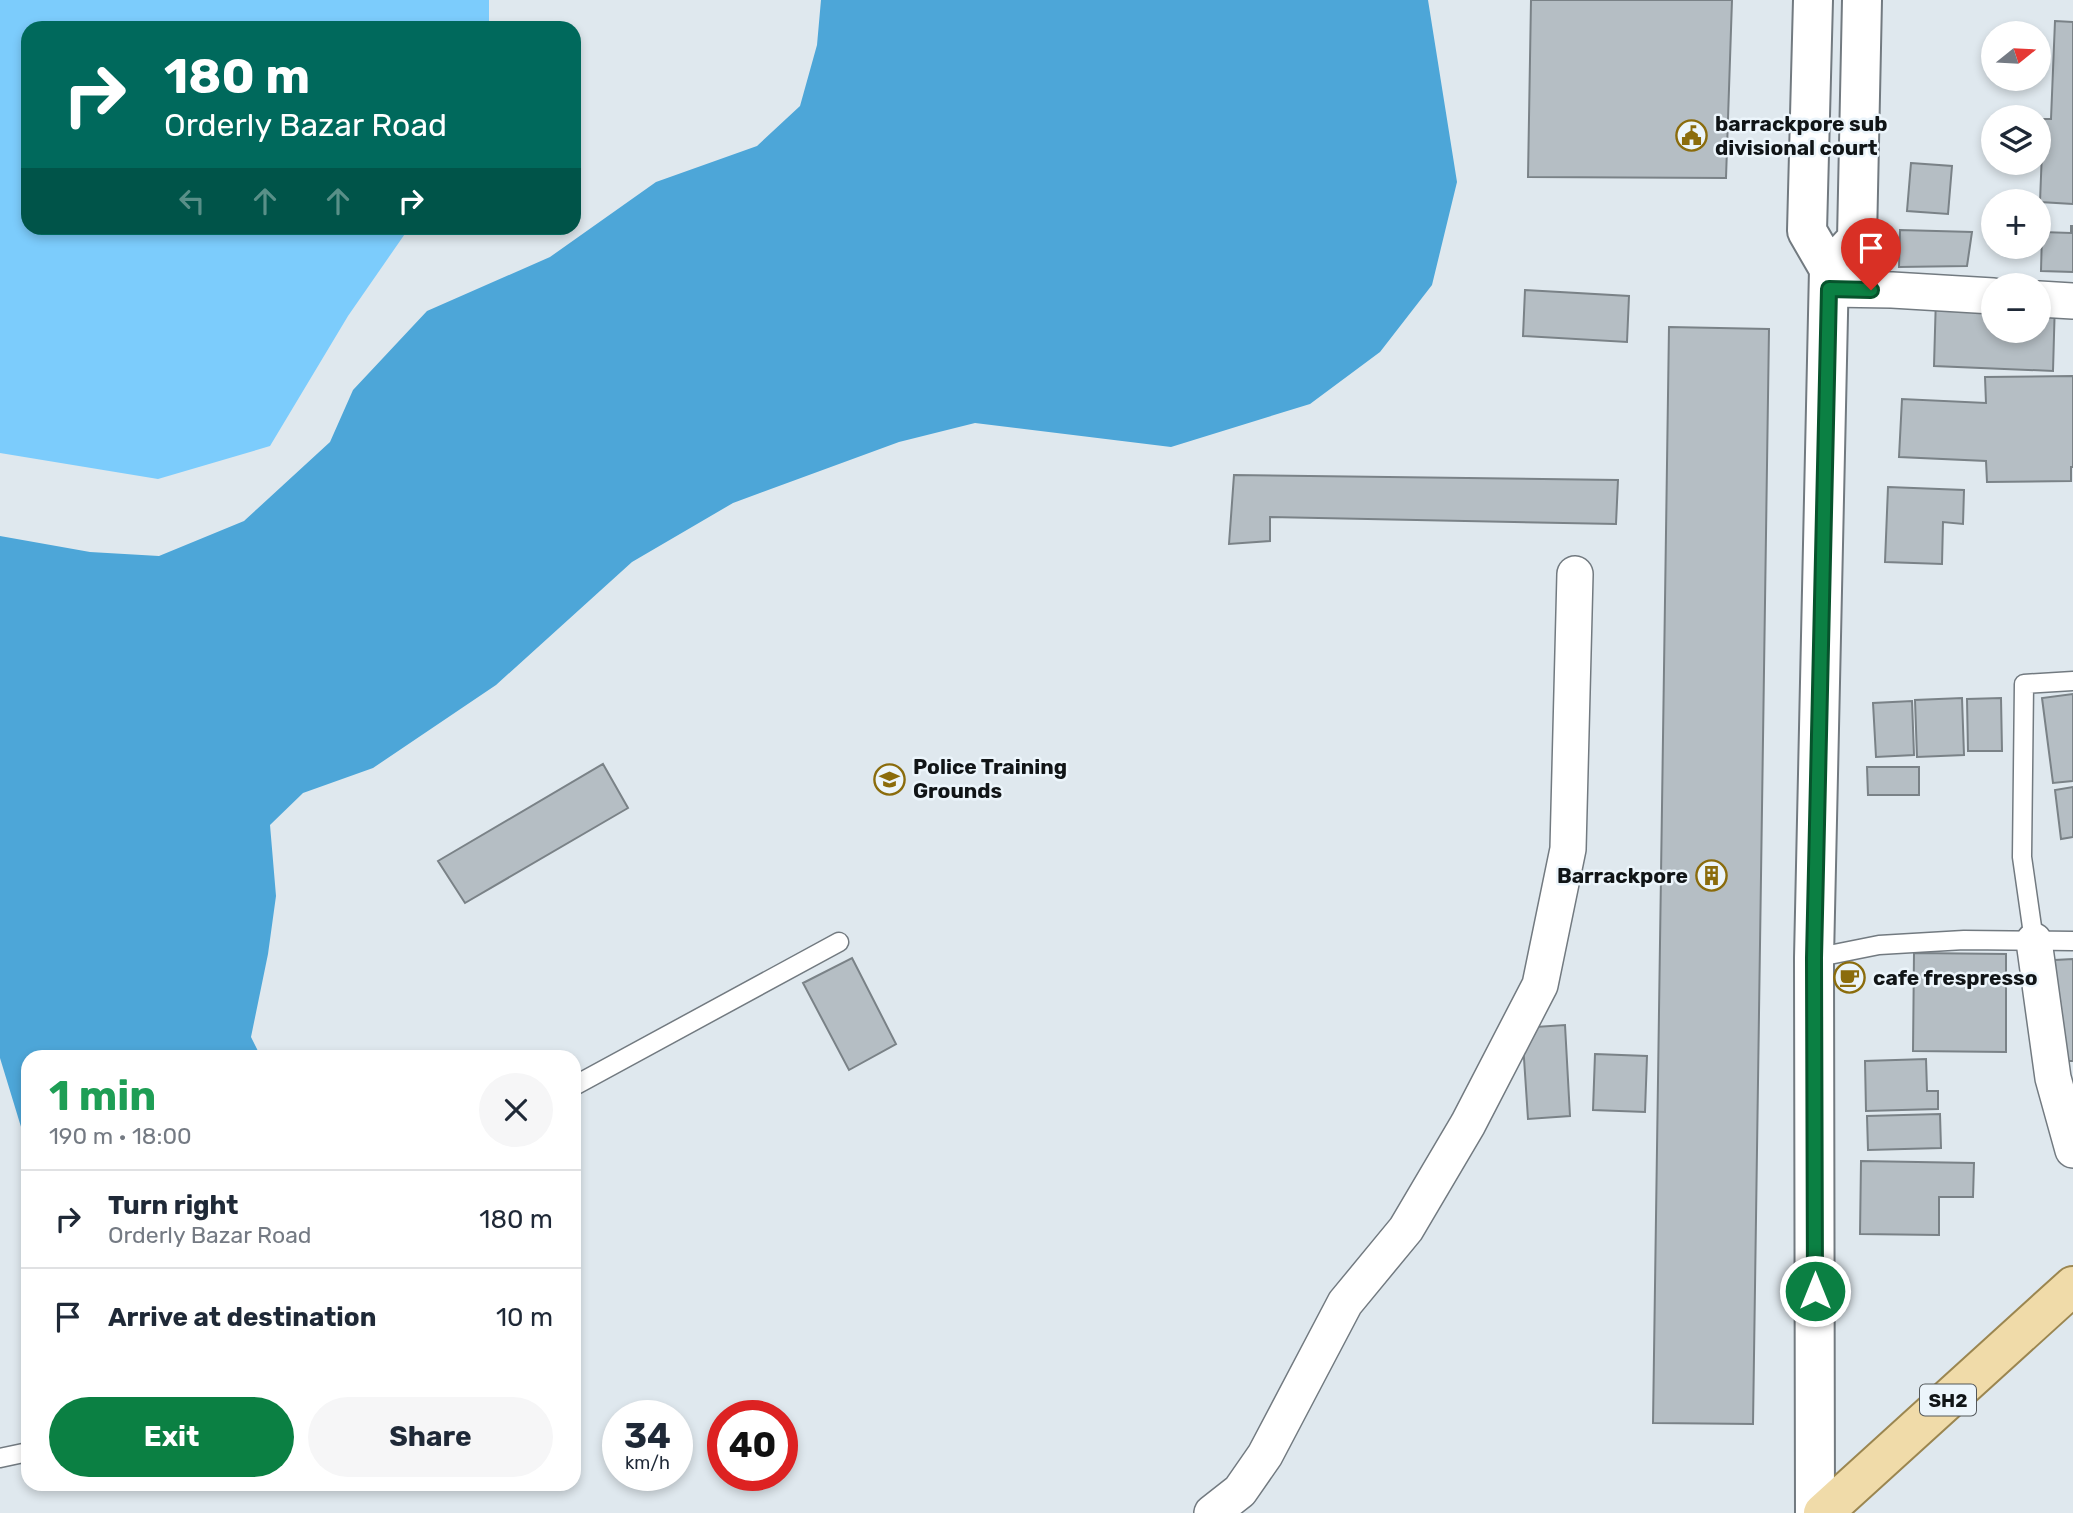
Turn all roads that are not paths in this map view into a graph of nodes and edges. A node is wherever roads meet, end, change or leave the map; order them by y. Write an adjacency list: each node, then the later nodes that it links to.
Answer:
1 (1813, 0): 3 (street)
2 (1862, 0): 3 (street)
3 (1829, 279): 4 (street); 12 (street)
4 (1981, 295)
5 (2051, 300): 6 (street)
6 (2073, 301)
7 (1575, 574): 18 (street)
8 (2073, 681): 9 (lane)
9 (2034, 941): 10 (lane); 12 (lane); 14 (street)
10 (2073, 941)
11 (839, 942): 13 (lane)
12 (1814, 958): 19 (street)
13 (581, 1082)
14 (2073, 1150)
15 (2073, 1286): 20 (main road, SH2)
16 (21, 1454): 17 (lane)
17 (0, 1458)
18 (1212, 1513)
19 (1815, 1513)
20 (1823, 1513)

